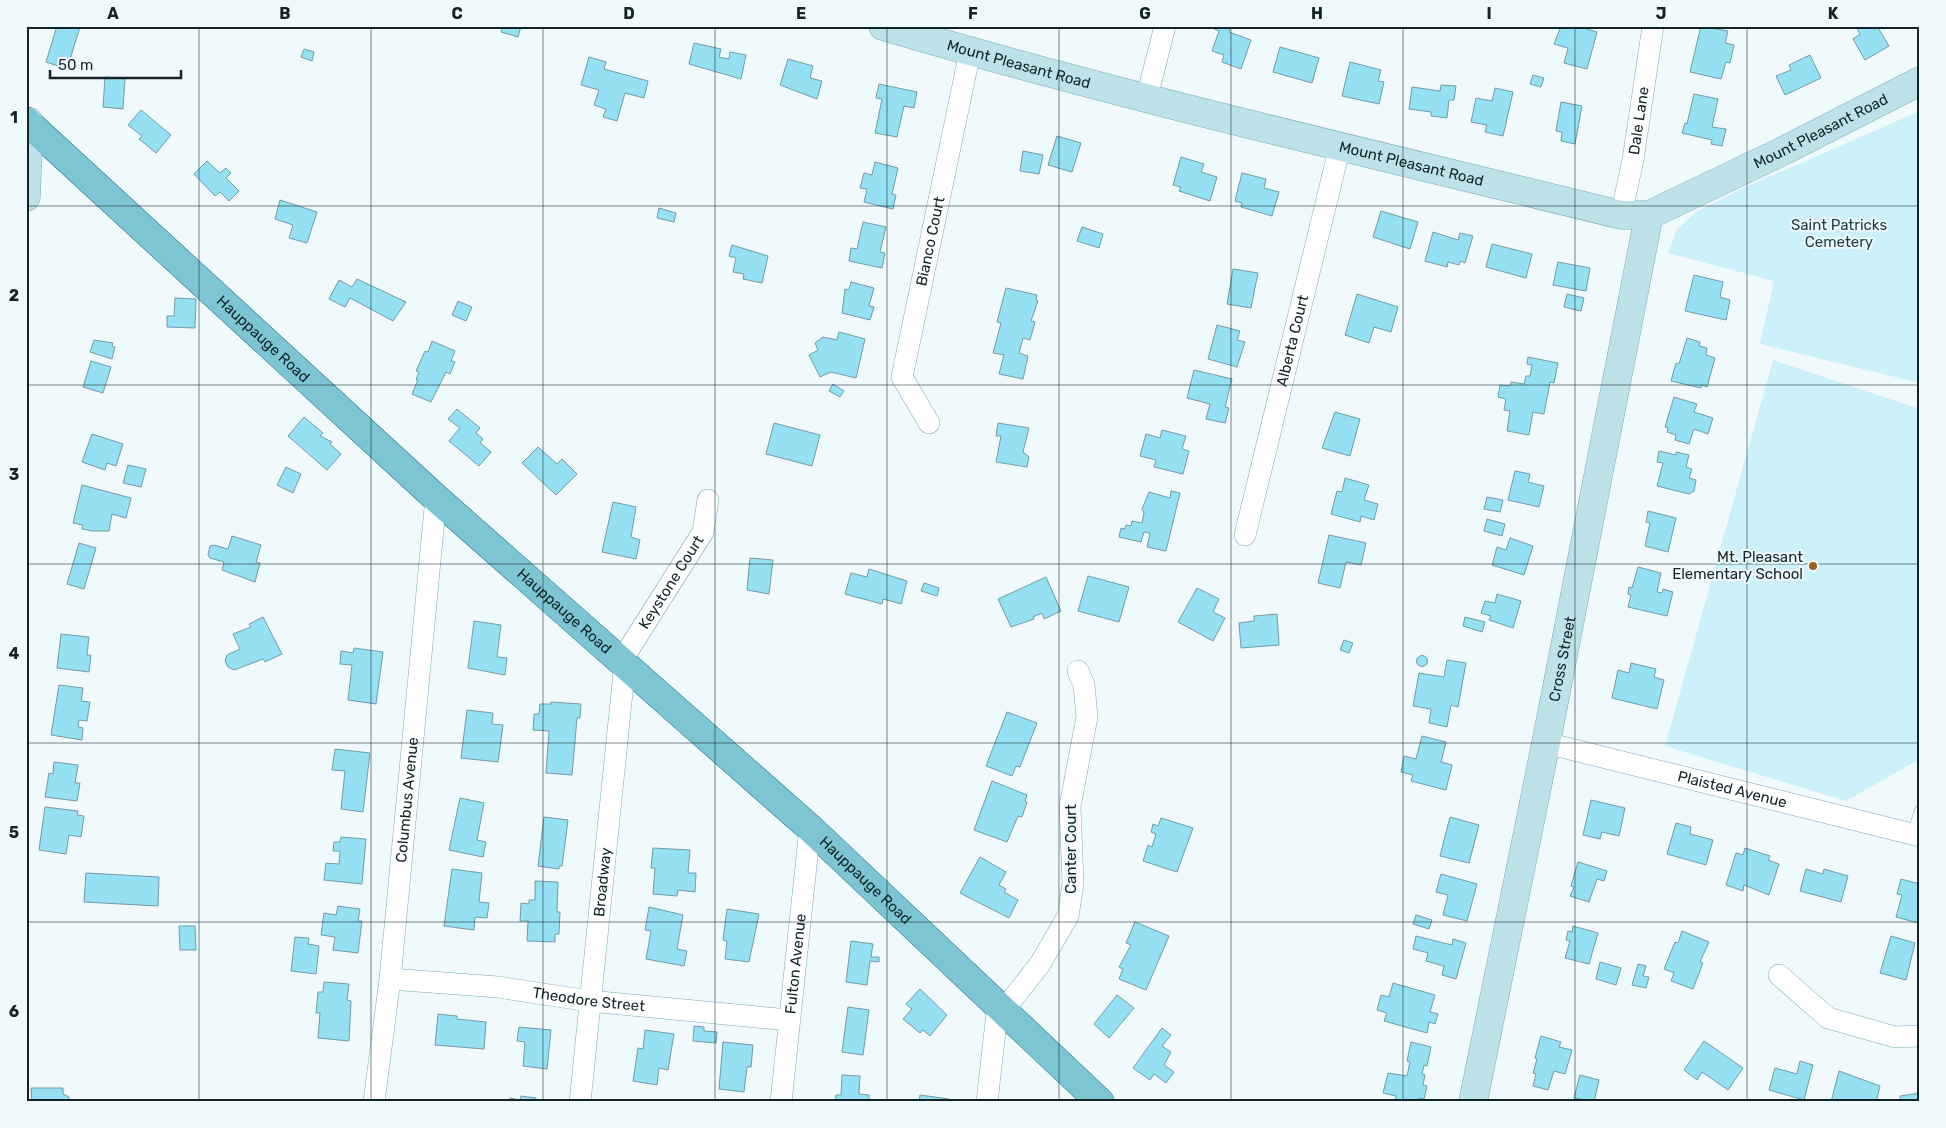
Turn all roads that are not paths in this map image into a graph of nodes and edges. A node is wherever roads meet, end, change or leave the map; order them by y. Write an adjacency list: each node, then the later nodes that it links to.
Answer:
1 (883, 26): 4 (street, Mount Pleasant Road)
2 (1165, 26): 6 (street)
3 (1653, 26): 10 (street, Dale Lane)
4 (970, 52): 6 (street, Mount Pleasant Road); 12 (street, Bianco Court)
5 (1920, 81): 11 (street, Mount Pleasant Road)
6 (1147, 97): 8 (street, Mount Pleasant Road)
7 (27, 122): 9 (street); 13 (main road, Hauppauge Road)
8 (1340, 146): 10 (street, Mount Pleasant Road); 15 (street, Alberta Court)
9 (26, 197)
10 (1621, 215): 11 (street, Mount Pleasant Road)
11 (1649, 215): 18 (street, Cross Street)
12 (930, 422)
13 (436, 498): 16 (main road, Hauppauge Road); 23 (street, Columbus Avenue)
14 (708, 500): 16 (street, Keystone Court)
15 (1244, 535)
16 (623, 662): 20 (main road, Hauppauge Road); 24 (street, Broadway)
17 (1078, 671): 25 (street, Canter Court)
18 (1546, 742): 21 (street, Plaisted Avenue); 33 (street, Cross Street)
19 (1920, 810): 21 (lane)
20 (810, 828): 25 (main road, Hauppauge Road); 26 (street, Fulton Avenue)
21 (1916, 835)
22 (1779, 975): 27 (street)
23 (390, 979): 24 (street, Theodore Street); 28 (street, Columbus Avenue)
24 (589, 1001): 26 (street, Theodore Street); 29 (street, Broadway)
25 (1001, 1007): 31 (street); 32 (main road, Hauppauge Road)
26 (789, 1020): 30 (street, Fulton Avenue)
27 (1920, 1036)
28 (374, 1102)
29 (580, 1102)
30 (781, 1102)
31 (987, 1102)
32 (1100, 1102)
33 (1473, 1102)

